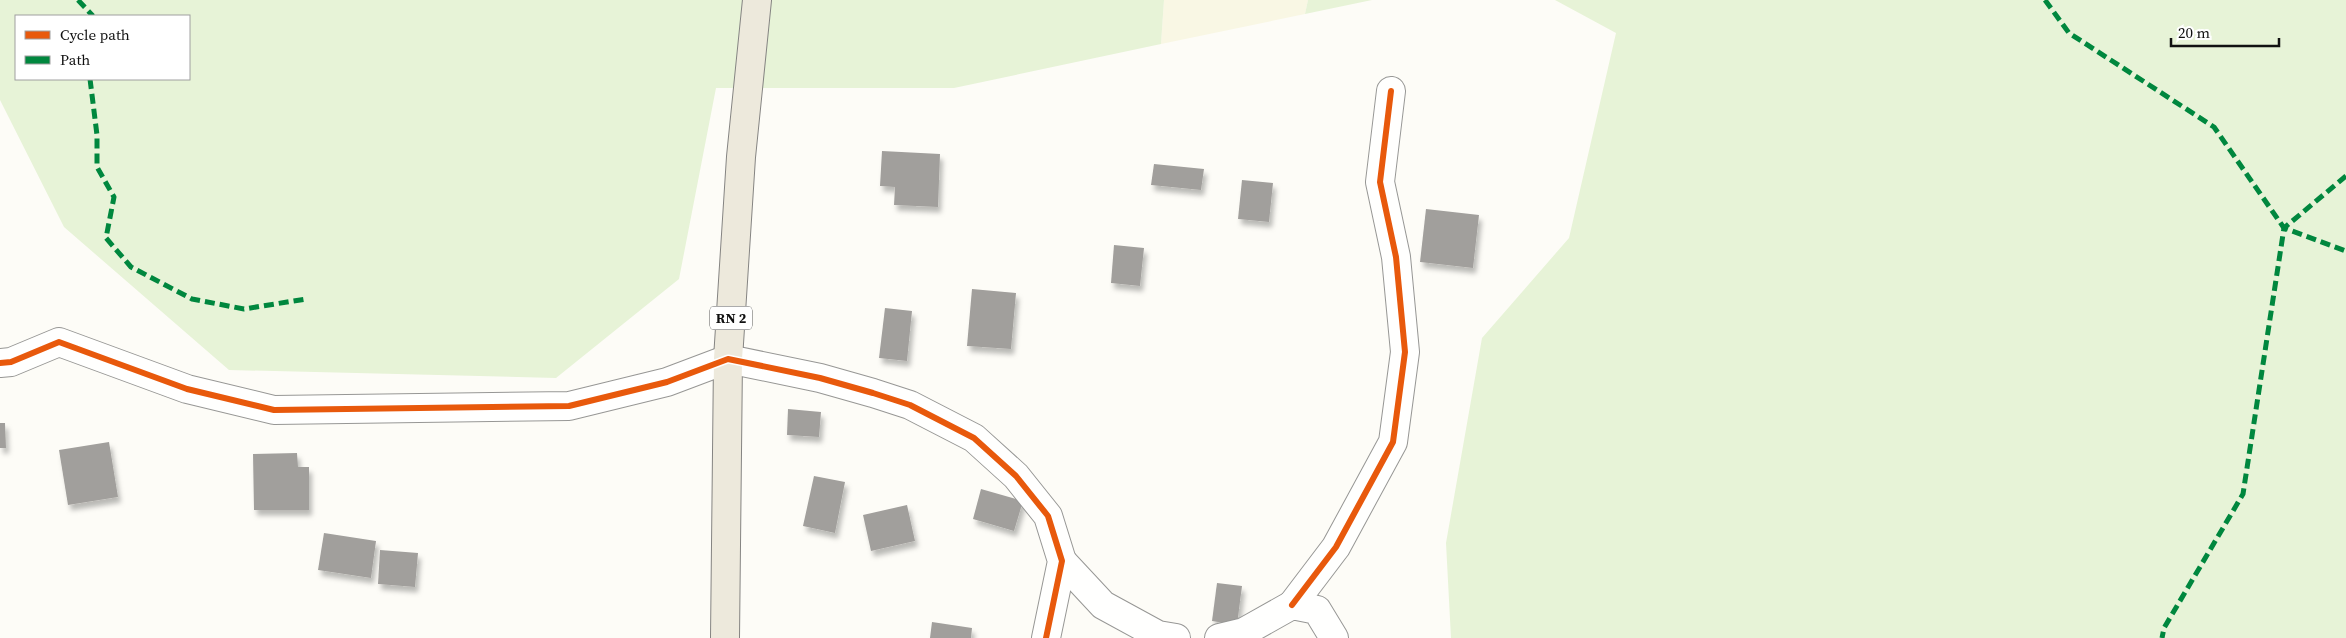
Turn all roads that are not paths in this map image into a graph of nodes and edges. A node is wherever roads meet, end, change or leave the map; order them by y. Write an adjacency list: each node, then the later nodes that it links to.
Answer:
1 (757, 0): 3 (main road, RN 2)
2 (1391, 90): 6 (street)
3 (728, 359): 4 (street); 5 (street); 7 (main road, RN 2)
4 (0, 363)
5 (1062, 561): 8 (street); 9 (street)
6 (1292, 605): 10 (street); 11 (street)
7 (725, 638)
8 (1046, 638)
9 (1176, 638)
10 (1218, 638)
11 (1334, 638)

